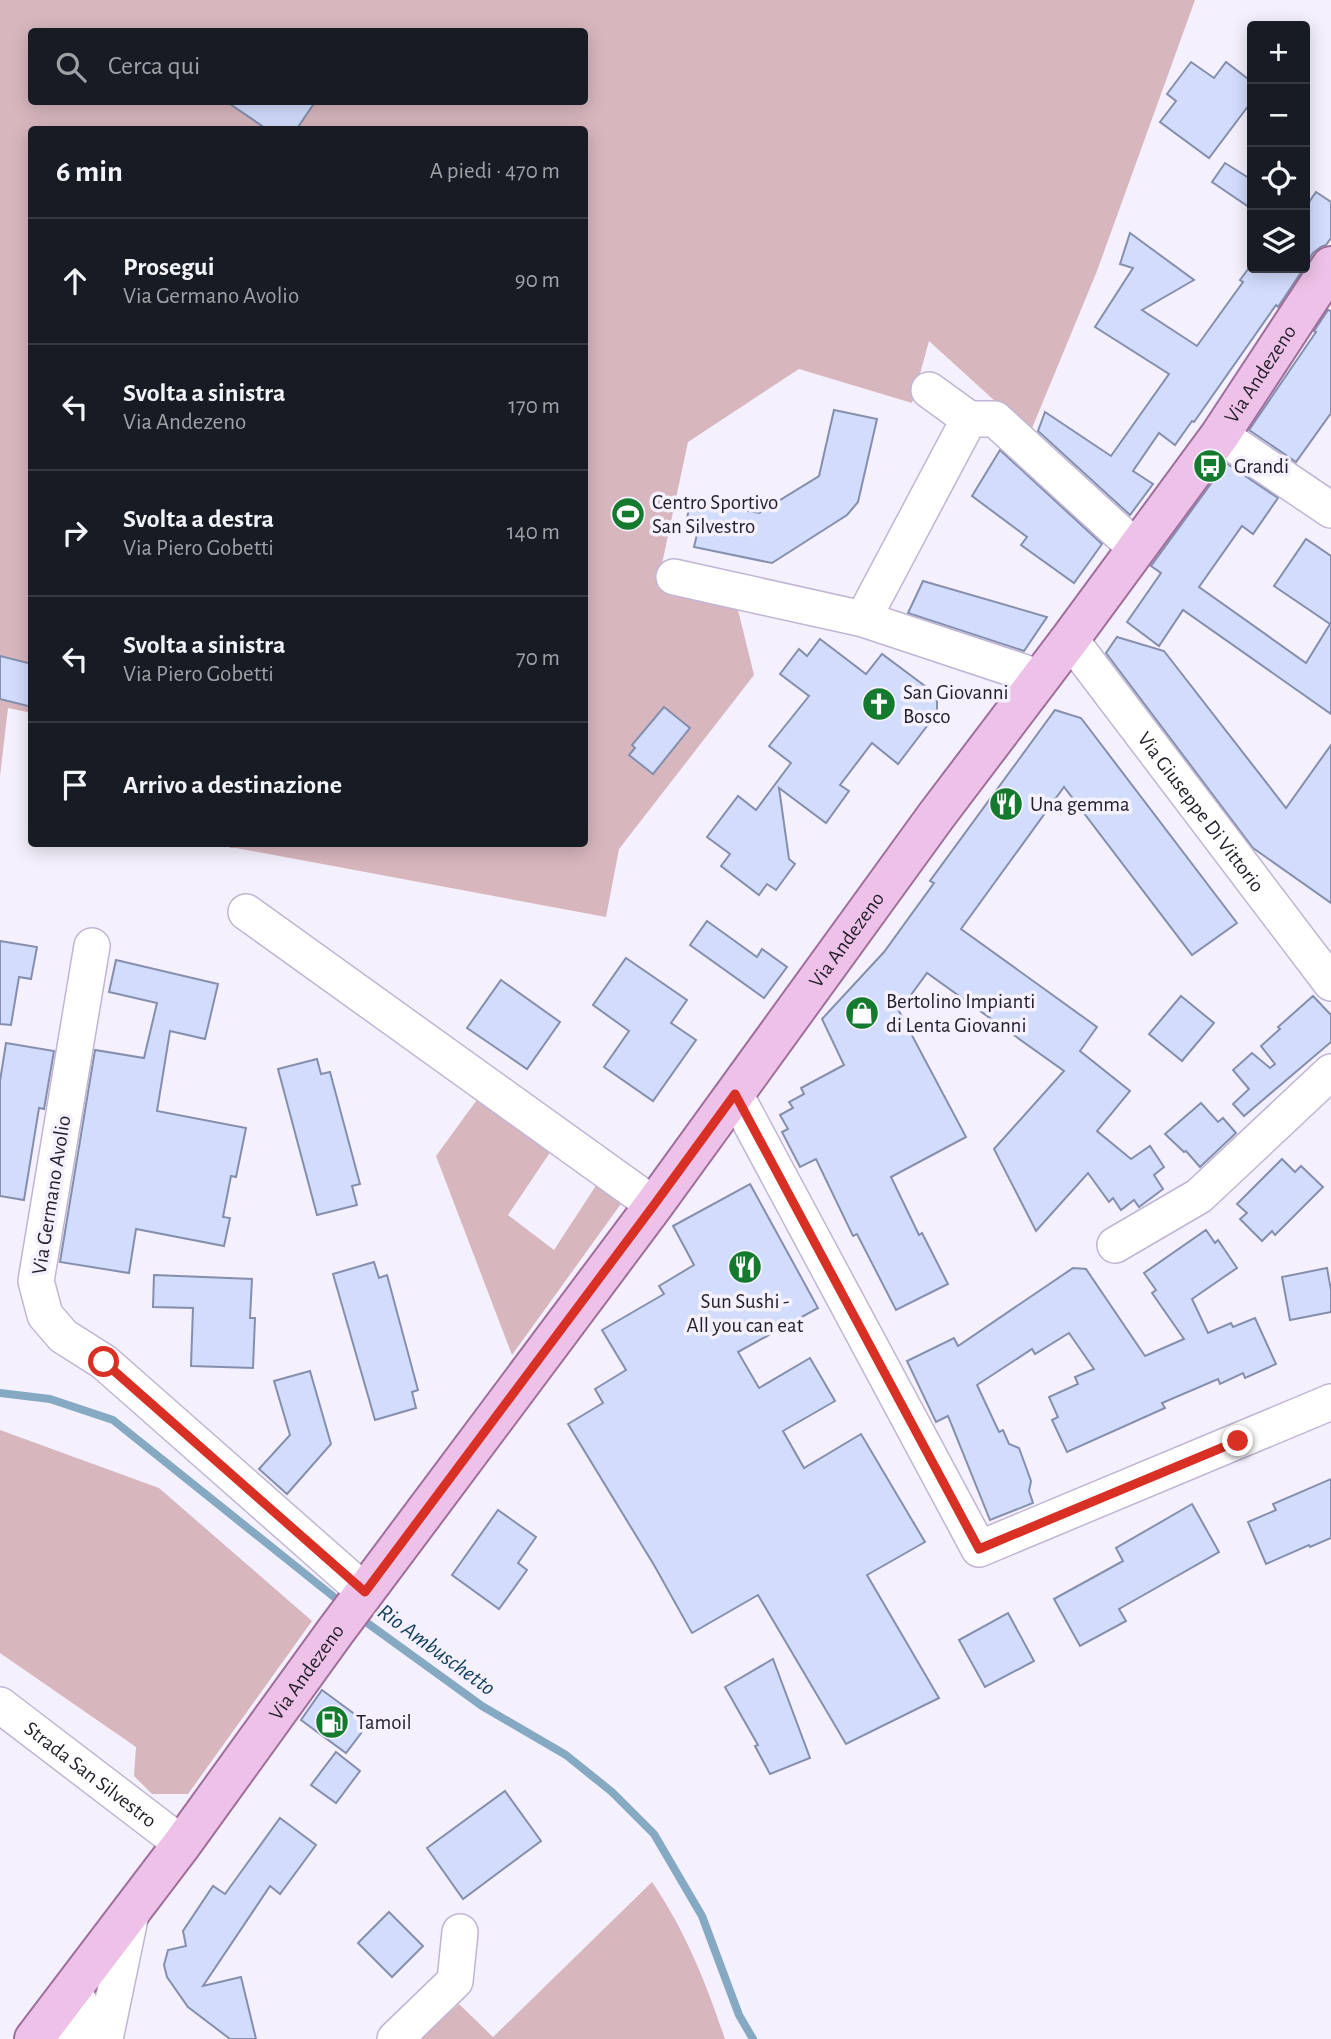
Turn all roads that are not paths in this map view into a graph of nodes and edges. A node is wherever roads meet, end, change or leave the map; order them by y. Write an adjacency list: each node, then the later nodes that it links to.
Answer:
1 (1331, 266): 4 (main road, Via Andezeno)
2 (929, 390): 3 (street)
3 (969, 419): 6 (street); 8 (street)
4 (1220, 435): 5 (street); 6 (main road, Via Andezeno)
5 (1331, 510)
6 (1136, 548): 9 (main road, Via Andezeno)
7 (674, 577): 8 (street)
8 (863, 620): 10 (street)
9 (1070, 639): 10 (main road, Via Andezeno); 13 (street, Via Giuseppe Di Vittorio)
10 (1041, 678): 15 (main road, Via Andezeno)
11 (246, 912): 16 (street)
12 (92, 946): 19 (street, Via Germano Avolio)
13 (1331, 984)
14 (1331, 1072): 17 (street)
15 (735, 1094): 16 (main road, Via Andezeno); 18 (street)
16 (654, 1205): 19 (main road, Via Andezeno)
17 (1115, 1245)
18 (1331, 1402)
19 (365, 1592): 21 (main road, Via Andezeno)
20 (0, 1705): 21 (street, Strada San Silvestro)
21 (182, 1844): 22 (main road, Via Andezeno)
22 (132, 1909): 24 (main road, Via Andezeno); 27 (street)
23 (460, 1932): 28 (street)
24 (67, 2012): 25 (main road, Via Andezeno); 26 (street)
25 (34, 2039)
26 (97, 2039)
27 (105, 2039)
28 (395, 2039)

